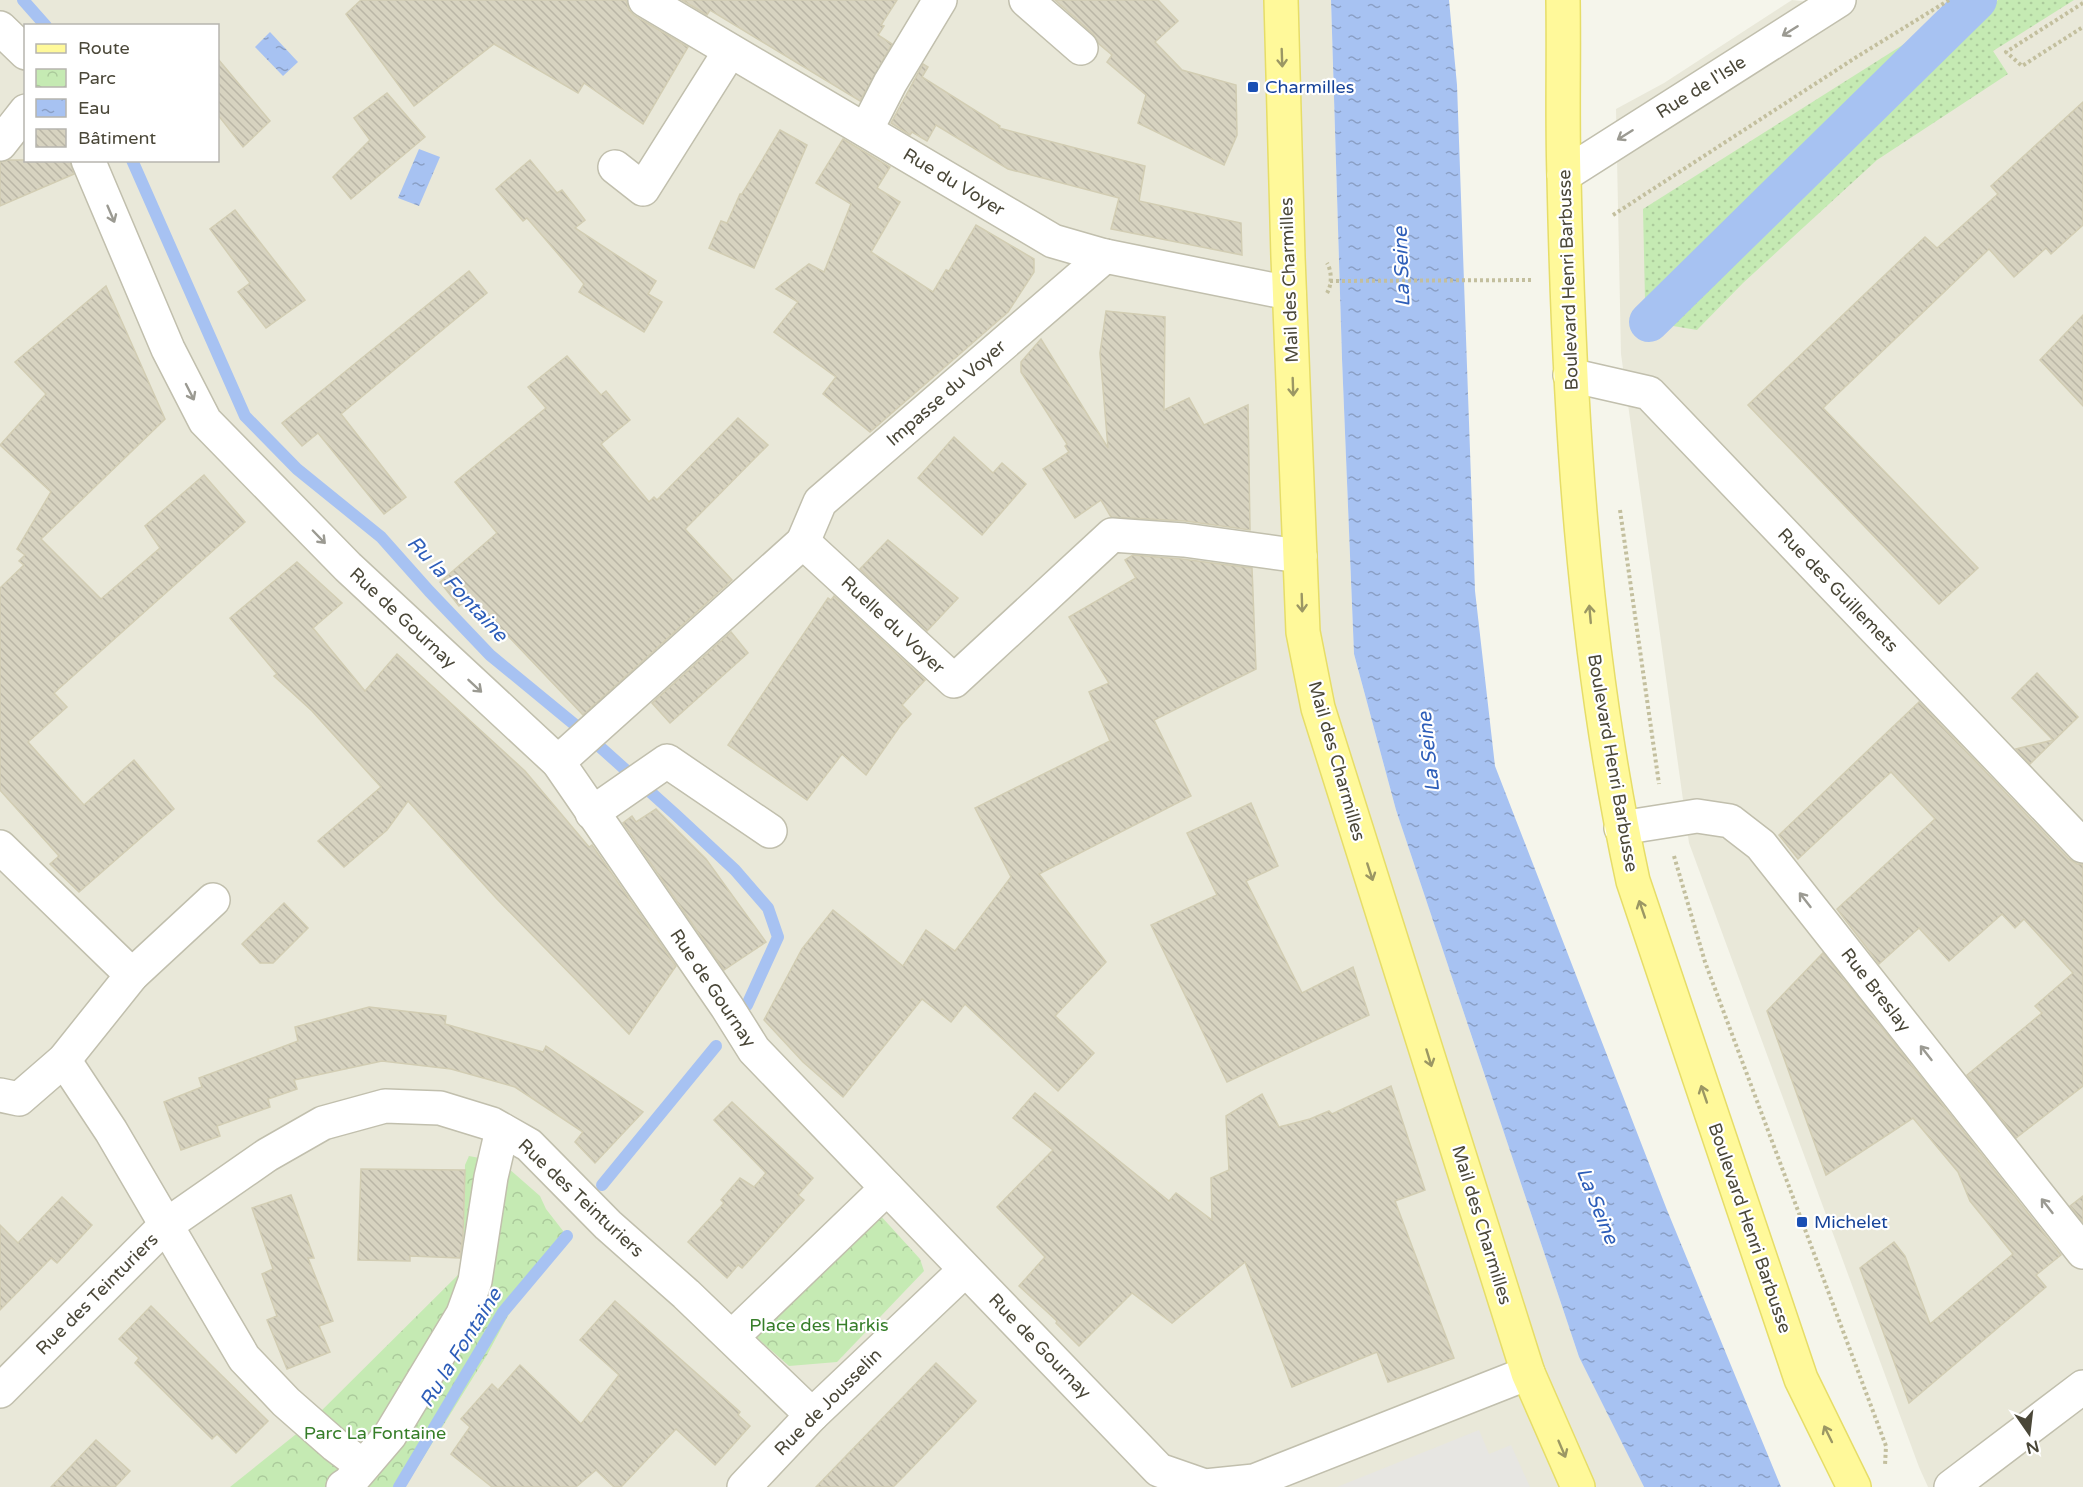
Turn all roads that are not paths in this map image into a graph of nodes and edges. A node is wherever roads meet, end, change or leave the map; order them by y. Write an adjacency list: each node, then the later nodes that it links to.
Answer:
1 (645, 0): 10 (street, Rue du Voyer)
2 (940, 0): 12 (street)
3 (1026, 0): 8 (street)
4 (1281, 0): 18 (main road, Mail des Charmilles, one-way to 18)
5 (1563, 0): 16 (main road, Boulevard Henri Barbusse)
6 (1839, 0): 16 (street, Rue de l'Isle, one-way to 16)
7 (0, 28): 9 (street)
8 (1080, 48)
9 (24, 51)
10 (730, 51): 12 (street, Rue du Voyer); 15 (street)
11 (24, 114): 13 (street)
12 (866, 130): 17 (street, Rue du Voyer)
13 (0, 144)
14 (89, 162): 22 (street, Rue de Gournay, one-way to 22)
15 (615, 167)
16 (1564, 176): 19 (main road, Boulevard Henri Barbusse)
17 (1105, 256): 18 (street, Rue du Voyer); 20 (street, Impasse du Voyer)
18 (1289, 293): 21 (main road, Mail des Charmilles, one-way to 21)
19 (1570, 375): 24 (main road, Boulevard Henri Barbusse, one-way to 19); 26 (street, Rue des Guillemets)
20 (803, 542): 21 (street, Ruelle du Voyer); 22 (street)
21 (1300, 556): 38 (main road, Mail des Charmilles, one-way to 38)
22 (564, 757): 23 (street, Rue de Gournay)
23 (592, 813): 25 (street); 33 (street, Rue de Gournay)
24 (1621, 828): 35 (street, Rue Breslay, one-way to 24); 45 (main road, Boulevard Henri Barbusse, one-way to 24)
25 (770, 831)
26 (2083, 846)
27 (0, 847): 29 (street)
28 (213, 900): 29 (street)
29 (132, 975): 30 (street)
30 (64, 1060): 31 (street); 34 (street)
31 (0, 1095)
32 (502, 1130): 34 (street, Rue des Teinturiers); 37 (street, Rue des Teinturiers); 42 (street)
33 (887, 1188): 36 (street, Rue de Gournay); 37 (street)
34 (165, 1226): 40 (street, Rue des Teinturiers); 42 (street)
35 (2083, 1252)
36 (965, 1270): 38 (street, Rue de Gournay); 41 (street, Rue de Jousselin)
37 (732, 1337): 41 (street, Rue des Teinturiers)
38 (1528, 1373): 44 (main road, Mail des Charmilles, one-way to 44)
39 (2083, 1387): 46 (street)
40 (0, 1391)
41 (812, 1415): 43 (street, Rue de Jousselin)
42 (353, 1476)
43 (744, 1487)
44 (1578, 1487)
45 (1854, 1487)
46 (1951, 1487)

